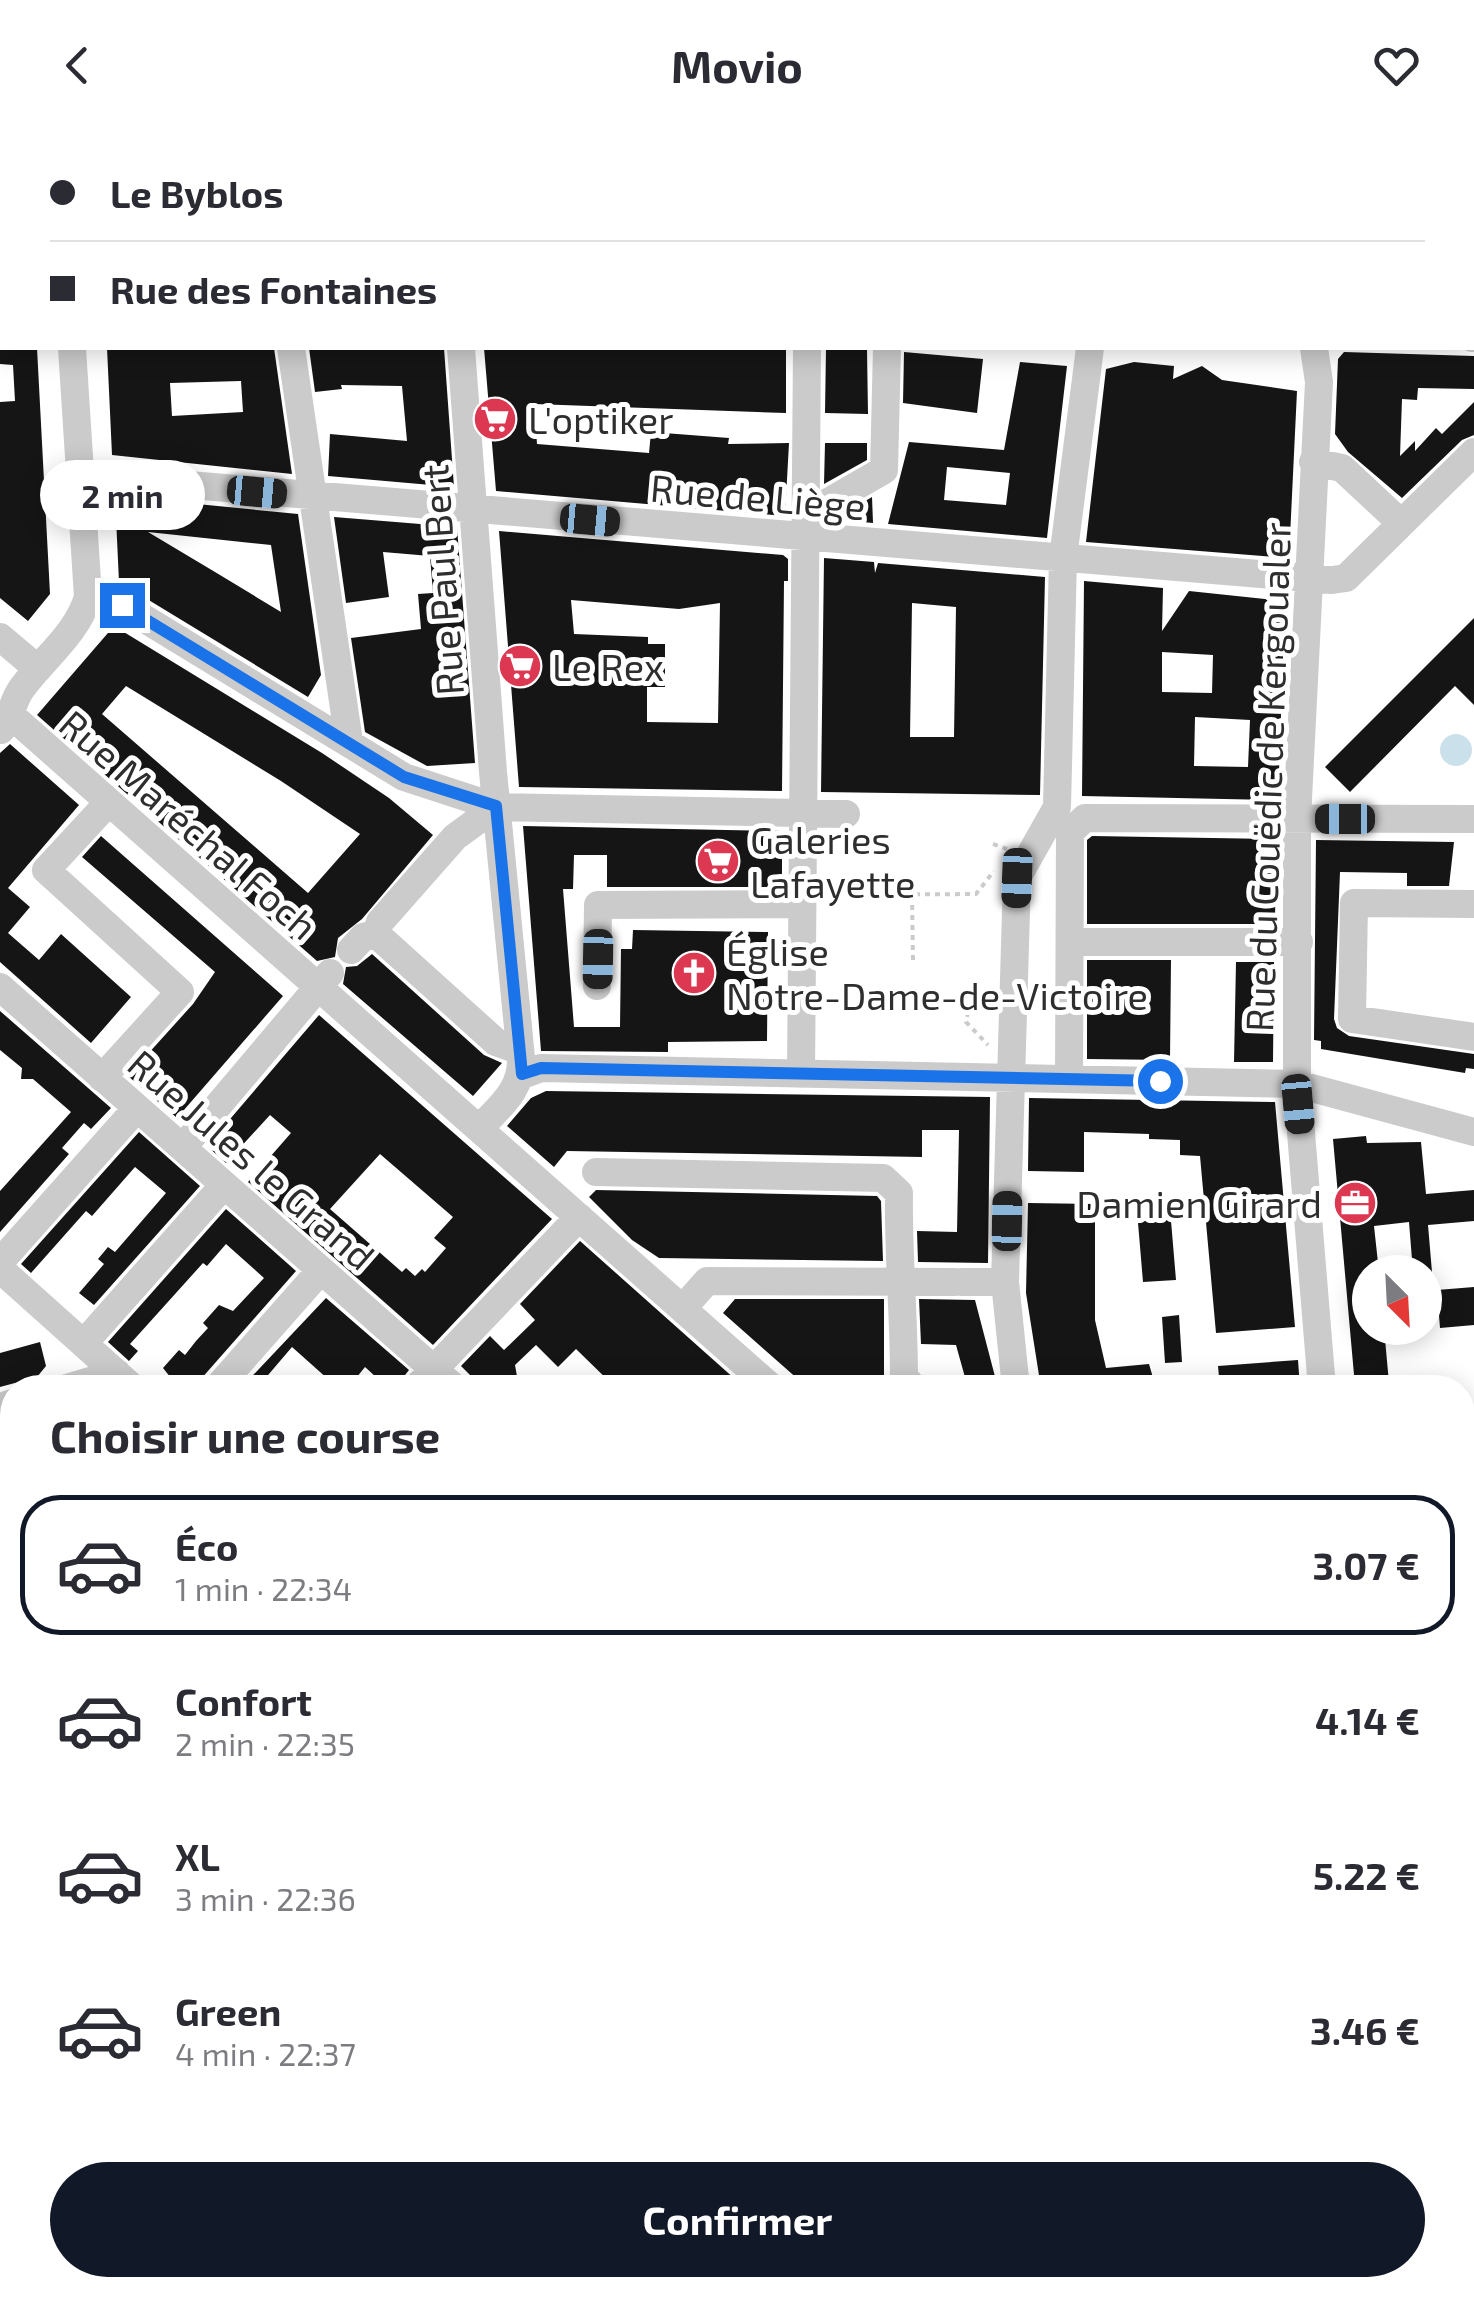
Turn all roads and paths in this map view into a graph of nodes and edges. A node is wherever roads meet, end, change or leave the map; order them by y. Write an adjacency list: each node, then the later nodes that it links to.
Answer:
1 (72, 350): 10 (street)
2 (291, 350): 11 (street)
3 (461, 350): 12 (street, Rue Paul Bert)
4 (807, 350): 14 (street)
5 (886, 350): 14 (street)
6 (1081, 350): 15 (street)
7 (1314, 350): 8 (street, Rue du Couëdic de Kergoualer)
8 (1313, 462): 13 (street); 16 (street, Rue du Couëdic de Kergoualer)
9 (1470, 465): 13 (street, Rue de Liège)
10 (80, 476): 11 (street, Rue de Liège); 17 (street)
11 (313, 497): 12 (street, Rue de Liège); 21 (street)
12 (474, 511): 14 (street, Rue de Liège); 23 (street, Rue Paul Bert)
13 (1402, 523): 16 (street, Rue de Liège)
14 (806, 526): 15 (street, Rue de Liège); 24 (street)
15 (1063, 558): 16 (street, Rue de Liège); 45 (street)
16 (1310, 578): 26 (street, Rue du Couëdic de Kergoualer)
17 (88, 598): 19 (street); 21 (street)
18 (0, 637): 19 (street)
19 (38, 669): 20 (street)
20 (6, 724): 22 (street, Rue Maréchal Foch)
21 (349, 742): 23 (street)
22 (108, 803): 37 (street, Rue Maréchal Foch); 44 (street)
23 (496, 806): 24 (street); 32 (street); 42 (street, Rue Paul Bert)
24 (800, 813): 25 (street); 30 (street)
25 (846, 814)
26 (1297, 819): 27 (street); 33 (street); 34 (street, Rue du Couëdic de Kergoualer)
27 (1474, 819)
28 (999, 866): 29 (path)
29 (912, 894): 30 (path); 36 (path)
30 (800, 900): 38 (street); 43 (street)
31 (1474, 904): 41 (street)
32 (376, 934): 35 (street, Rue Maréchal Foch); 42 (street)
33 (1070, 942): 34 (street); 46 (street)
34 (1299, 942): 47 (street, Rue du Couëdic de Kergoualer)
35 (351, 950)
36 (912, 962)
37 (324, 980): 49 (street, Rue Maréchal Foch); 51 (street)
38 (597, 986)
39 (0, 987): 44 (street, Rue Jules le Grand)
40 (968, 1012): 45 (path)
41 (1474, 1037)
42 (520, 1062): 43 (street); 49 (street)
43 (801, 1074): 45 (street)
44 (102, 1078): 48 (street, Rue Jules le Grand)
45 (1001, 1078): 46 (street); 58 (street)
46 (1069, 1079): 47 (street)
47 (1297, 1084): 50 (street); 68 (street, Rue du Couëdic de Kergoualer)
48 (137, 1108): 51 (street, Rue Jules le Grand); 55 (street)
49 (480, 1128): 54 (street, Rue Maréchal Foch)
50 (1474, 1132)
51 (183, 1147): 53 (street, Rue Jules le Grand)
52 (596, 1172): 57 (street)
53 (224, 1186): 56 (street, Rue Jules le Grand); 60 (street)
54 (579, 1217): 59 (street, Rue Maréchal Foch); 64 (street)
55 (0, 1265): 60 (street)
56 (321, 1270): 62 (street); 63 (street, Rue Jules le Grand)
57 (898, 1281): 58 (street); 59 (street); 66 (street)
58 (1006, 1282): 67 (street)
59 (683, 1308): 65 (street, Rue Maréchal Foch)
60 (84, 1343): 61 (street)
61 (119, 1375)
62 (228, 1375)
63 (422, 1375)
64 (428, 1375)
65 (758, 1375)
66 (904, 1375)
67 (1015, 1375)
68 (1321, 1375)

